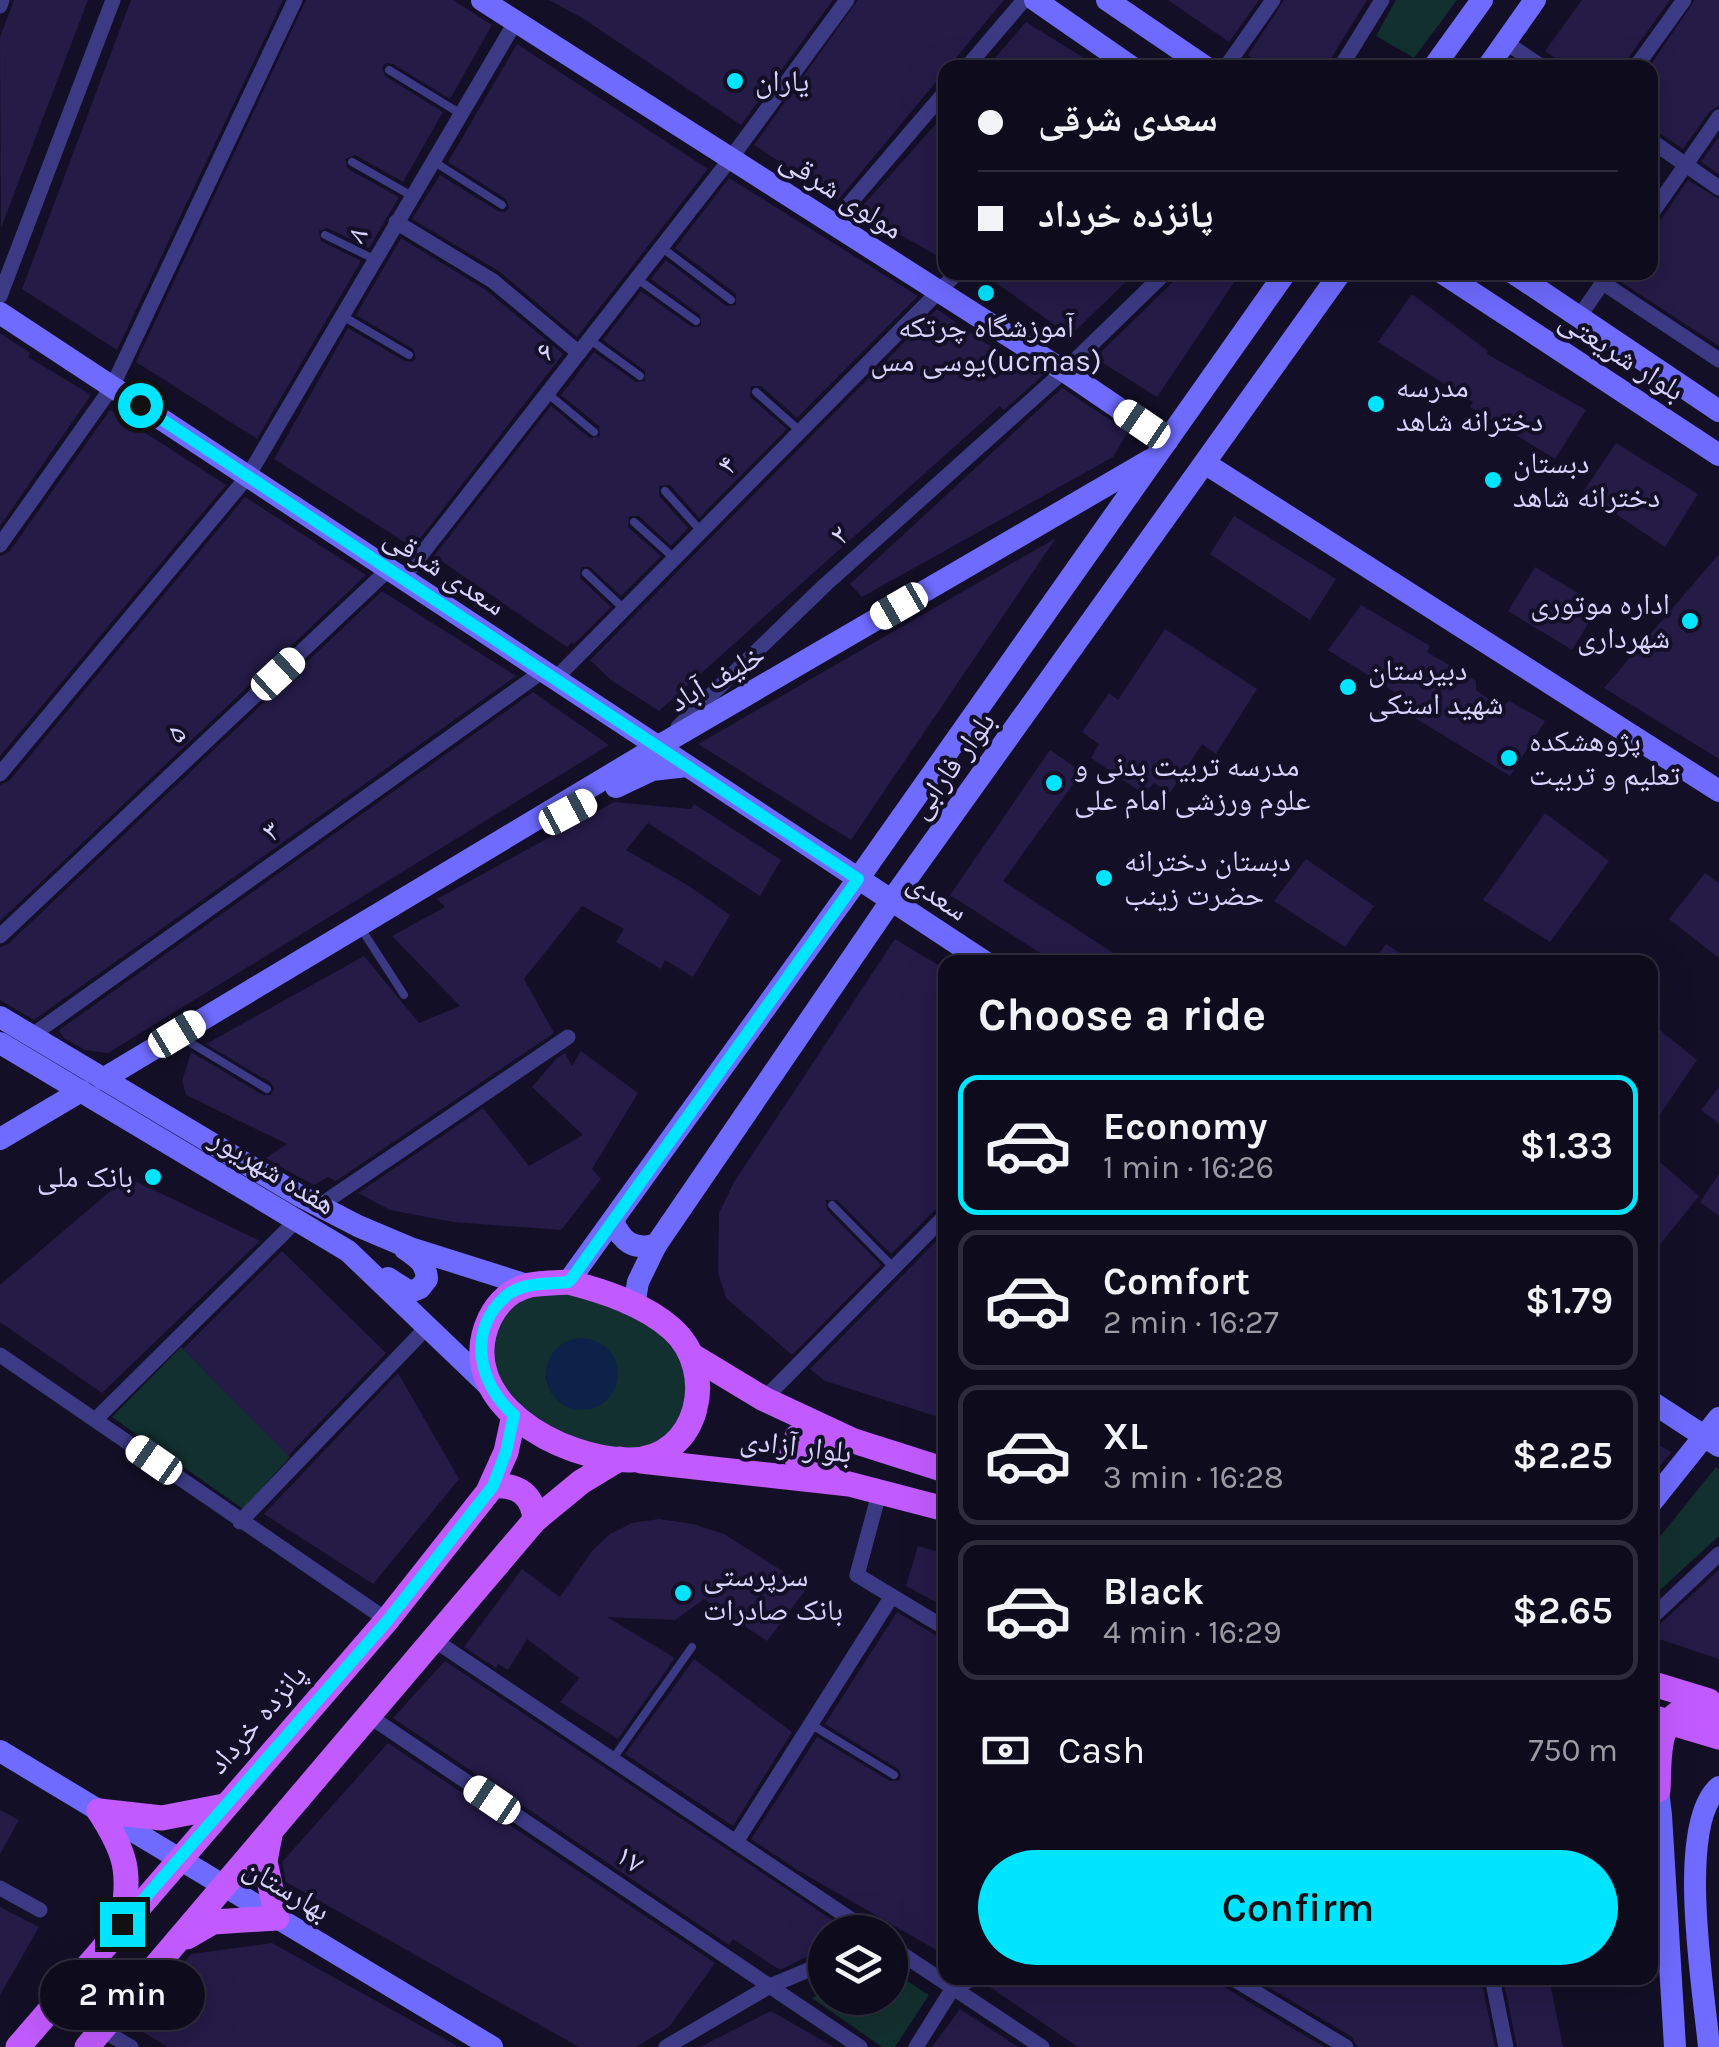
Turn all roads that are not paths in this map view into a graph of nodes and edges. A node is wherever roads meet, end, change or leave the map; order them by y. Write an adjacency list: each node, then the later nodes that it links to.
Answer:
1 (112, 0): 52 (street)
2 (294, 0): 64 (street)
3 (1024, 0): 14 (street)
4 (1034, 0): 15 (main road)
5 (1273, 0): 17 (street)
6 (1382, 0): 18 (street)
7 (1482, 0): 19 (main road)
8 (1535, 0): 13 (main road)
9 (1684, 0): 22 (street)
10 (840, 2): 28 (street, ۶)
11 (1119, 4): 16 (main road)
12 (502, 8): 25 (street, ۸); 28 (main road, مولوی شرقی)
13 (1506, 42): 20 (main road); 21 (street)
14 (973, 60)
15 (1121, 60)
16 (1196, 60)
17 (1231, 60)
18 (1345, 60)
19 (1440, 60)
20 (1493, 60)
21 (1532, 60)
22 (1641, 60)
23 (389, 70): 25 (lane)
24 (938, 100): 37 (street)
25 (461, 114): 29 (street, ۸)
26 (1719, 118): 31 (street)
27 (1658, 146): 31 (street)
28 (731, 158): 37 (main road, مولوی شرقی); 39 (street, ۶)
29 (433, 161): 33 (street, ۸); 34 (lane)
30 (352, 162): 33 (lane)
31 (1686, 165): 32 (street); 35 (street)
32 (1719, 188)
33 (412, 196): 36 (street, ۸)
34 (502, 205)
35 (1658, 205)
36 (396, 222): 40 (street, ۸); 59 (street)
37 (833, 224): 51 (main road, مولوی شرقی)
38 (325, 235): 40 (lane)
39 (661, 246): 41 (street, ۶); 54 (lane)
40 (374, 259): 56 (street, ۸)
41 (636, 278): 58 (lane); 59 (street, ۶)
42 (951, 280): 51 (street)
43 (1158, 280): 62 (street, ۲)
44 (1280, 280): 70 (main road, بلوار فارابی)
45 (1336, 280): 53 (main road, بلوار فارابی)
46 (1347, 280): 53 (main road)
47 (1453, 280): 71 (main road, بلوار شریعتی)
48 (1524, 280): 57 (main road, بلوار شریعتی)
49 (1606, 280): 57 (street)
50 (1610, 280): 61 (street)
51 (940, 292): 62 (main road, مولوی شرقی); 68 (street, ۴)
52 (0, 296)
53 (1324, 297): 72 (main road, بلوار فارابی)
54 (731, 300)
55 (0, 312): 64 (main road, سعدی شرقی)
56 (341, 315): 60 (lane); 73 (street, ۸)
57 (1579, 317): 67 (main road, بلوار شریعتی)
58 (696, 321)
59 (584, 346): 63 (lane); 66 (street, ۶)
60 (409, 355)
61 (1719, 360)
62 (1064, 371): 70 (main road, مولوی شرقی); 83 (street, ۲)
63 (640, 376)
64 (112, 387): 73 (main road, سعدی شرقی); 77 (street)
65 (756, 392): 68 (lane)
66 (547, 393): 69 (lane); 80 (street, ۶)
67 (1719, 411)
68 (800, 431): 76 (street, ۴)
69 (594, 432)
70 (1162, 449): 83 (main road, خلیف آباد); 88 (main road, بلوار فارابی)
71 (1719, 454)
72 (1206, 464): 86 (main road); 89 (main road, بلوار فارابی)
73 (248, 476): 80 (main road, سعدی شرقی); 85 (street, ۸)
74 (665, 491): 76 (lane)
75 (634, 522): 78 (lane)
76 (701, 531): 78 (street, ۴)
77 (0, 545)
78 (674, 558): 81 (street, ۴)
79 (586, 573): 81 (lane)
80 (396, 574): 82 (main road, سعدی شرقی); 91 (street, ۵)
81 (624, 609): 82 (street, ۴)
82 (549, 675): 83 (main road, سعدی شرقی); 96 (street, ۳)
83 (658, 747): 84 (main road, سعدی شرقی); 87 (main road, خلیف آباد)
84 (686, 766): 87 (main road); 88 (main road, سعدی شرقی)
85 (0, 774)
86 (1719, 791)
87 (549, 812): 90 (main road, خلیف آباد)
88 (858, 879): 89 (main road, سعدی); 106 (main road, بلوار فارابی)
89 (891, 901): 92 (main road, سعدی); 109 (main road, بلوار فارابی)
90 (360, 927): 93 (lane); 95 (main road, خلیف آباد)
91 (0, 936)
92 (974, 955)
93 (404, 995)
94 (0, 1018): 96 (main road, هفده شهریور)
95 (177, 1034): 99 (main road, خلیف آباد); 100 (lane)
96 (32, 1036): 99 (main road, هفده شهریور)
97 (568, 1037): 104 (street)
98 (0, 1043): 101 (main road, هفده شهریور)
99 (103, 1078): 104 (main road, هفده شهریور)
100 (267, 1090)
101 (81, 1092): 102 (main road); 105 (main road, هفده شهریور)
102 (0, 1139)
103 (832, 1205): 111 (lane)
104 (319, 1206): 108 (main road, هفده شهریور)
105 (298, 1220): 110 (main road, هفده شهریور); 122 (street)
106 (612, 1221): 109 (main road); 112 (main road, بلوار فارابی)
107 (938, 1223): 111 (street)
108 (390, 1240): 110 (main road); 113 (main road, هفده شهریور)
109 (656, 1245): 114 (main road, بلوار فارابی)
110 (348, 1250): 115 (main road, هفده شهریور)
111 (894, 1268): 119 (street)
112 (568, 1282): 113 (main road); 114 (main road)
113 (528, 1286): 118 (main road)
114 (634, 1305): 117 (main road)
115 (429, 1326): 118 (main road, هفده شهریور); 133 (street)
116 (0, 1355): 122 (street)
117 (691, 1355): 119 (main road, بلوار آزادی); 125 (main road)
118 (488, 1384): 121 (main road)
119 (764, 1400): 124 (main road, بلوار آزادی)
120 (1658, 1405): 123 (main road)
121 (514, 1415): 125 (main road); 128 (main road, پانزده خرداد)
122 (96, 1419): 133 (street)
123 (1714, 1434): 130 (main road)
124 (854, 1441): 126 (main road, بلوار آزادی); 127 (main road)
125 (628, 1460): 127 (main road, بلوار آزادی); 132 (main road)
126 (938, 1468)
127 (849, 1484): 129 (main road, بلوار آزادی)
128 (493, 1486): 132 (main road); 137 (main road, پانزده خرداد)
129 (880, 1490): 131 (main road, بلوار آزادی); 135 (street)
130 (1658, 1495)
131 (938, 1507)
132 (535, 1520): 139 (main road)
133 (240, 1522): 137 (street)
134 (1719, 1554): 136 (street)
135 (892, 1596): 138 (street); 146 (street)
136 (1658, 1611)
137 (388, 1620): 153 (main road, پانزده خرداد)
138 (938, 1624)
139 (434, 1640): 144 (main road); 150 (street)
140 (692, 1647): 150 (lane)
141 (1658, 1685): 142 (main road)
142 (1719, 1704)
143 (1719, 1714): 145 (main road)
144 (369, 1716): 156 (main road); 175 (street, ۱۷)
145 (1658, 1719): 147 (main road); 149 (main road)
146 (811, 1724): 151 (lane); 157 (street)
147 (1719, 1737)
148 (0, 1752): 154 (main road, بهارستان)
149 (1658, 1756)
150 (612, 1760): 157 (street)
151 (894, 1776)
152 (1719, 1787): 159 (main road)
153 (224, 1806): 154 (main road); 158 (main road, پانزده خرداد)
154 (99, 1811): 158 (main road, بهارستان); 166 (main road)
155 (1658, 1820): 161 (main road)
156 (270, 1832): 160 (main road); 165 (main road)
157 (736, 1842): 164 (street)
158 (178, 1858): 160 (main road, بهارستان); 166 (main road, پانزده خرداد)
159 (1695, 1885): 161 (main road); 188 (main road)
160 (224, 1886): 165 (main road, بهارستان); 167 (main road)
161 (1665, 1887): 187 (main road)
162 (0, 1888): 163 (street)
163 (40, 1910)
164 (845, 1915)
165 (277, 1918): 167 (main road); 180 (main road, بهارستان)
166 (122, 1924): 178 (main road, پانزده خرداد)
167 (174, 1945): 177 (main road)
168 (908, 1958): 170 (street)
169 (808, 1970): 175 (street)
170 (938, 1978)
171 (949, 1985): 176 (street)
172 (960, 1985): 176 (street)
173 (1244, 1985): 185 (street)
174 (1493, 1985): 186 (street)
175 (770, 1986): 181 (street); 182 (street, ۱۷)
176 (954, 1988): 183 (street); 184 (street)
177 (94, 2038): 179 (street)
178 (18, 2047)
179 (131, 2047)
180 (492, 2047)
181 (666, 2047)
182 (860, 2047)
183 (916, 2047)
184 (1042, 2047)
185 (1346, 2047)
186 (1506, 2047)
187 (1676, 2047)
188 (1709, 2047)

